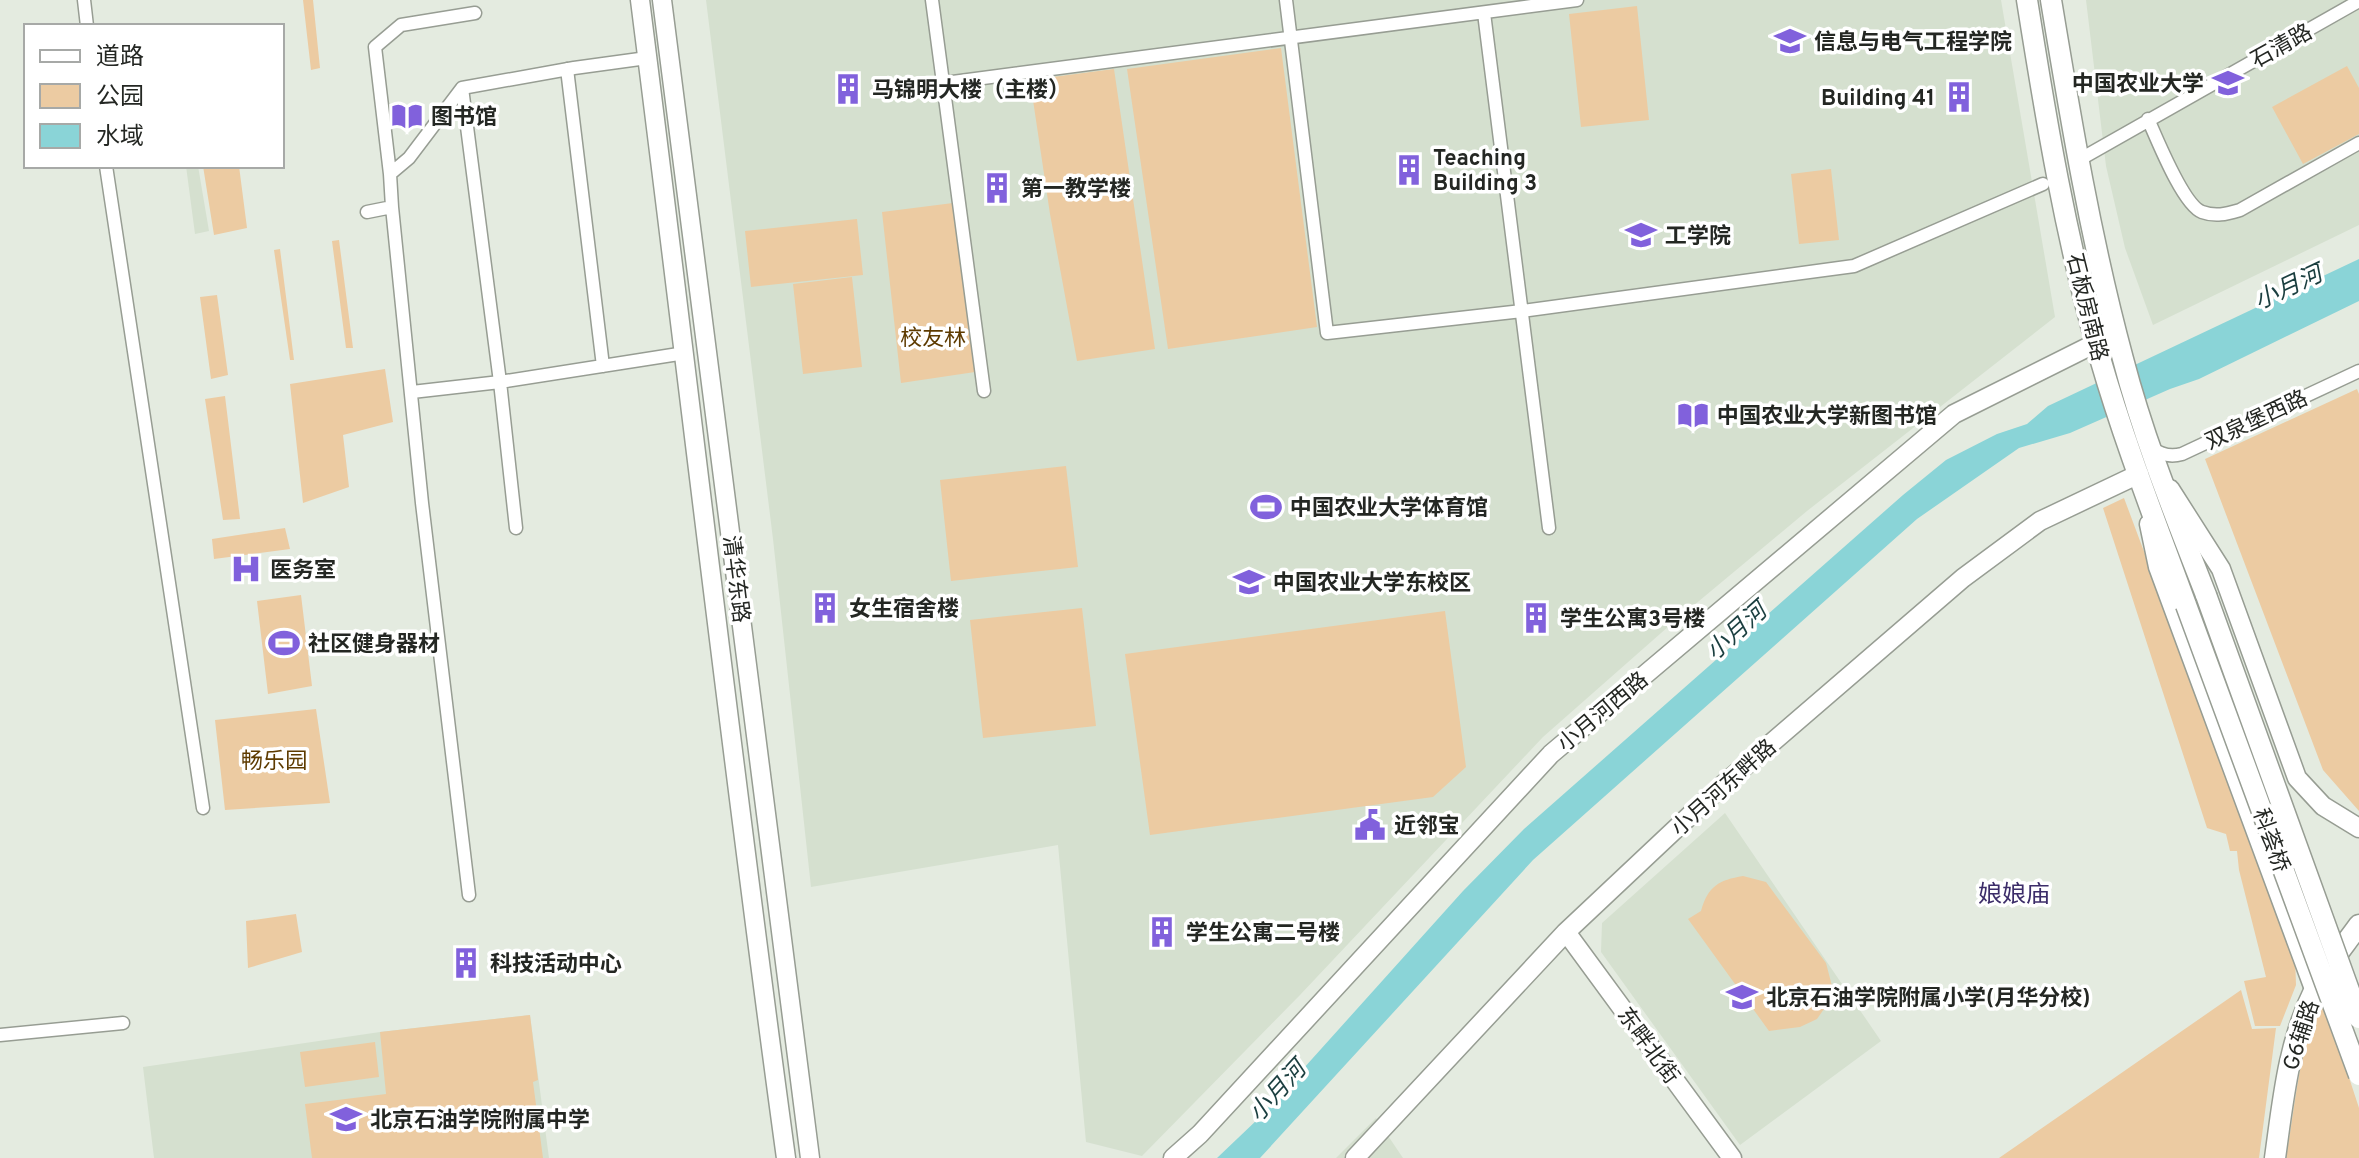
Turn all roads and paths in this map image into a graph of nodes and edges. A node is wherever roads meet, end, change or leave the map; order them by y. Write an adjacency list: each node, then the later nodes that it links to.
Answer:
1 (84, 0): 12 (street)
2 (640, 0): 14 (street, 清华东路)
3 (662, 0): 44 (street, 清华东路)
4 (932, 0): 16 (street)
5 (1286, 0): 13 (street)
6 (1577, 0): 11 (street)
7 (2027, 0): 27 (main road, 石板房南路)
8 (2051, 0): 20 (main road, 石板房南路)
9 (2359, 1): 18 (street, 石清路)
10 (475, 13): 22 (street)
11 (1484, 13): 13 (street); 26 (street)
12 (87, 24)
13 (1290, 39): 16 (street); 26 (street)
14 (647, 58): 15 (street); 28 (street, 清华东路)
15 (567, 69): 17 (street); 29 (street)
16 (945, 83): 32 (street)
17 (462, 88): 22 (street); 31 (street)
18 (2148, 119): 19 (street); 20 (street, 石清路)
19 (2359, 143)
20 (2077, 161): 34 (main road, 石板房南路)
21 (106, 168): 40 (street)
22 (390, 174): 24 (street)
23 (2043, 184): 26 (street)
24 (392, 207): 25 (street); 33 (street)
25 (367, 212)
26 (1522, 311): 37 (street)
27 (2096, 343): 35 (main road, 石板房南路); 54 (street, 小月河西路)
28 (685, 353): 29 (street); 45 (street, 清华东路)
29 (603, 366): 31 (street)
30 (2359, 371): 34 (street, 双泉堡西路)
31 (500, 382): 33 (street); 36 (street)
32 (984, 391)
33 (412, 392): 42 (street)
34 (2152, 448): 35 (main road, 石板房南路)
35 (2146, 474): 38 (main road, 石板房南路); 39 (main road, 石板房南路); 41 (street); 46 (street, 小月河东畔路); 47 (street)
36 (516, 528)
37 (1549, 528)
38 (2206, 595): 48 (main road, 科荟桥, bridge)
39 (2186, 605): 51 (main road, 科荟桥, bridge)
40 (203, 808)
41 (2359, 828)
42 (469, 895)
43 (2359, 925): 47 (main road, G6辅路)
44 (783, 929): 45 (street); 53 (street, 清华东路)
45 (756, 932): 52 (street, 清华东路)
46 (1566, 932): 55 (street, 小月河东畔路); 56 (street, 东畔北街)
47 (2314, 989): 57 (main road, G6辅路)
48 (2359, 1018)
49 (123, 1023): 50 (street)
50 (0, 1035)
51 (2359, 1075)
52 (786, 1158)
53 (810, 1158)
54 (1173, 1158)
55 (1355, 1158)
56 (1732, 1158)
57 (2275, 1158)

